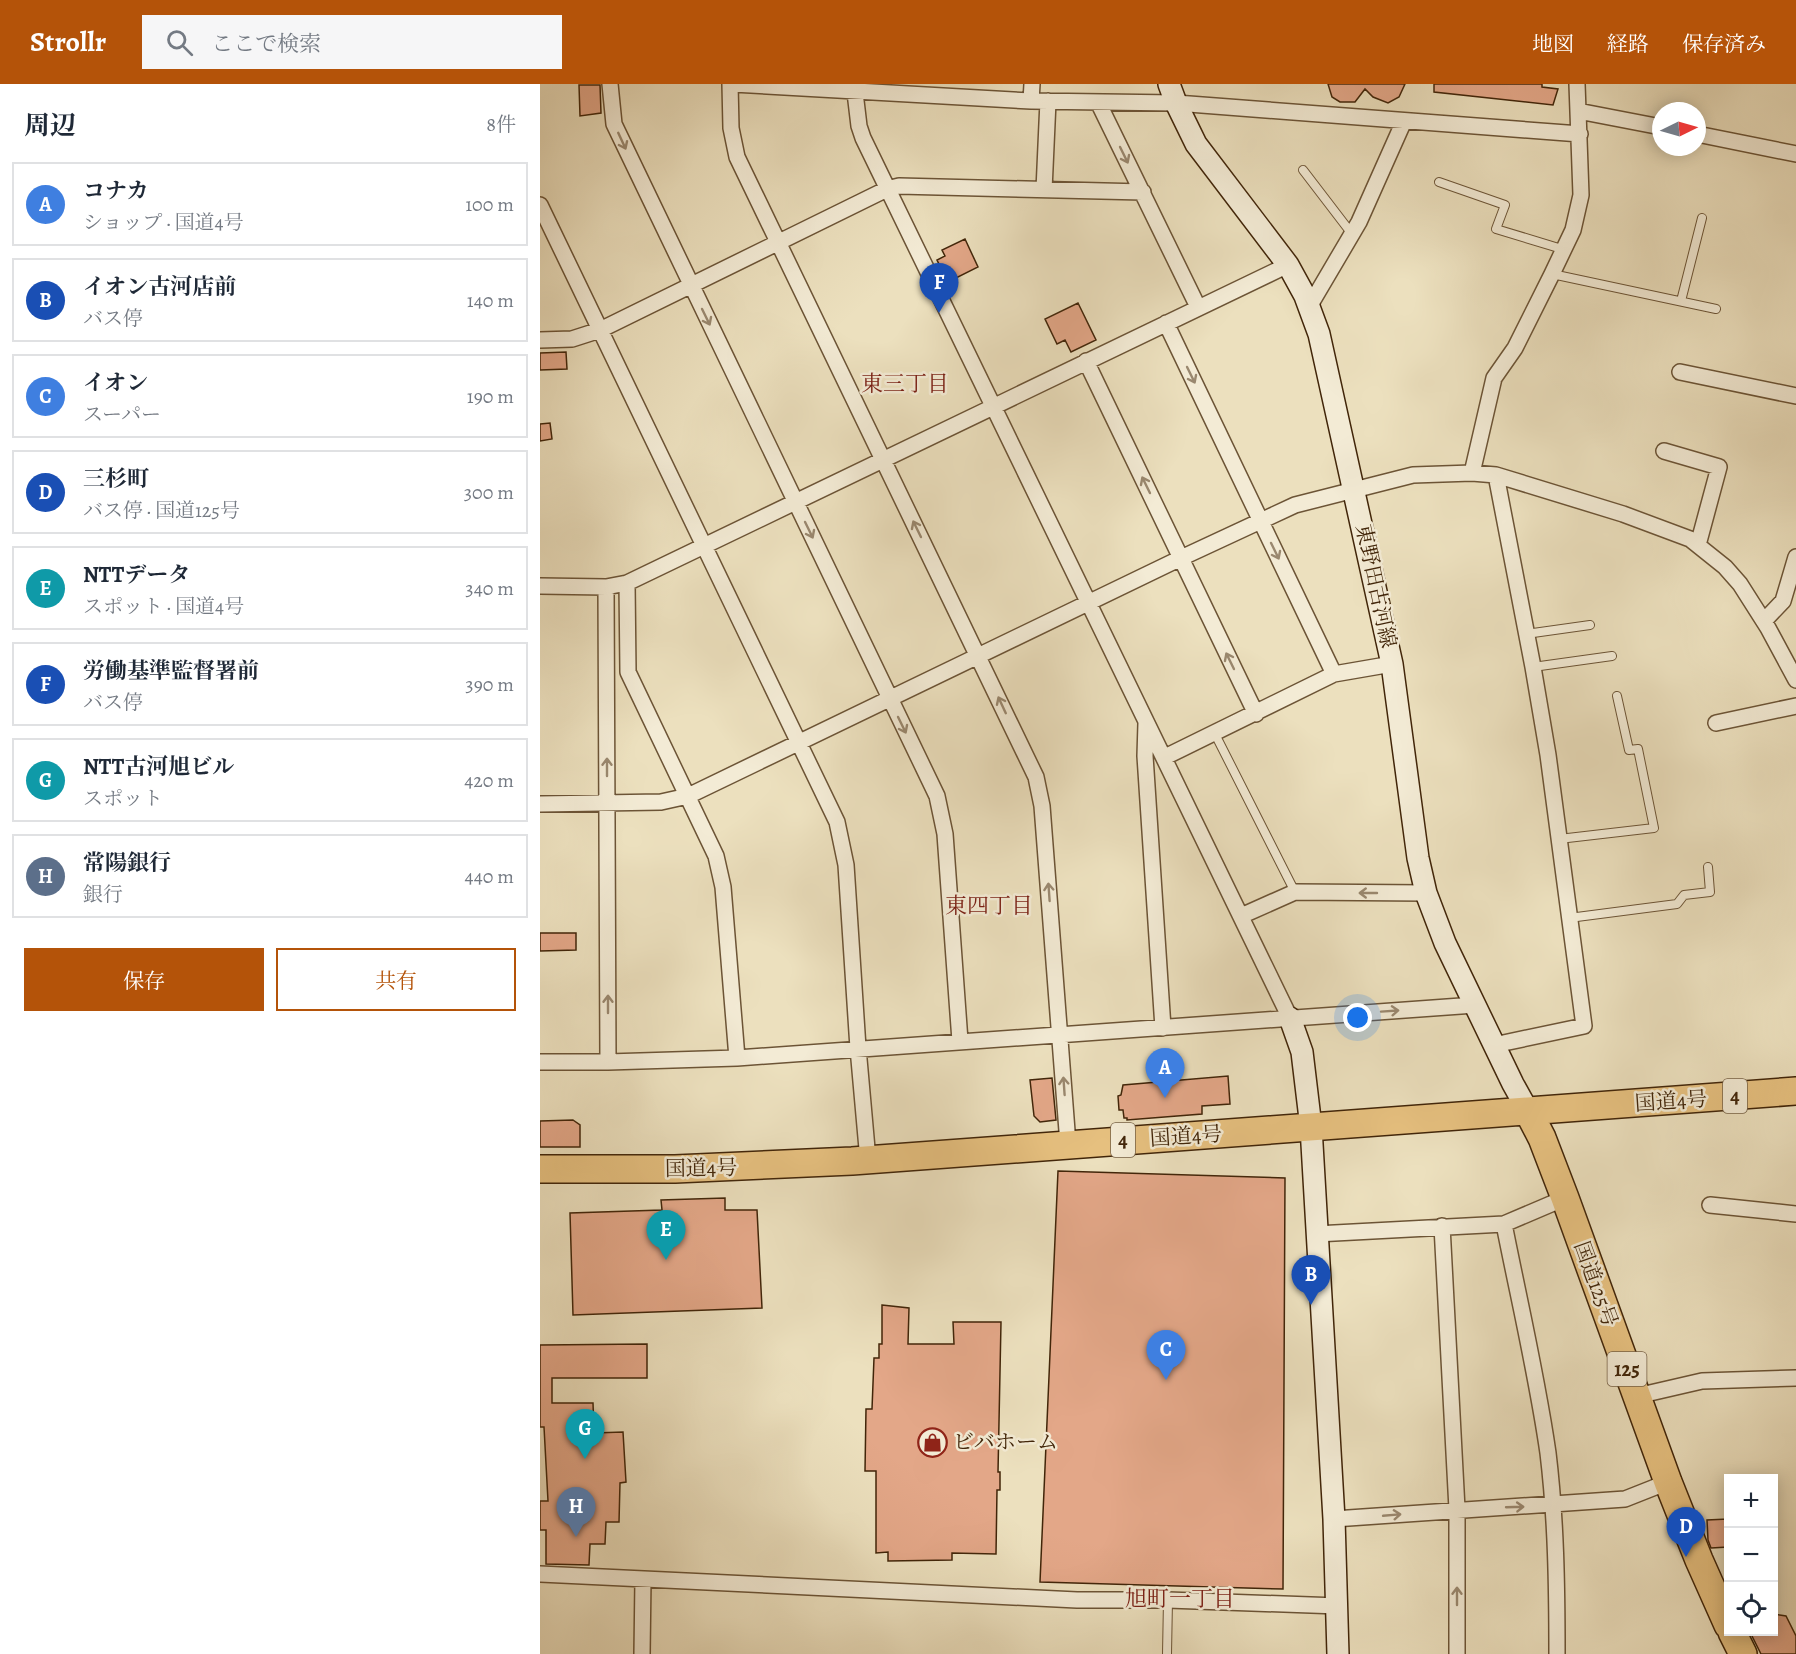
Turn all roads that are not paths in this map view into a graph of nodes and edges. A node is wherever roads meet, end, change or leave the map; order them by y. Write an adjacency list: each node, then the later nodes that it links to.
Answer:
1 (610, 84): 28 (street, one-way to 28)
2 (732, 84): 5 (street); 24 (street)
3 (1032, 84): 7 (street)
4 (1577, 84): 10 (street)
5 (854, 88): 7 (street); 18 (street)
6 (1172, 94): 9 (street); 11 (street); 26 (main road, 東野田古河線)
7 (1031, 101): 8 (street)
8 (1048, 102): 9 (street); 19 (street)
9 (1098, 102): 20 (street, one-way to 20)
10 (1578, 111): 12 (street); 13 (street)
11 (1404, 121): 13 (street); 23 (street)
12 (1652, 125)
13 (1580, 134): 25 (street)
14 (1706, 136): 15 (street)
15 (1796, 154)
16 (1303, 170): 23 (lane)
17 (1438, 182): 25 (lane)
18 (887, 189): 19 (street); 24 (street); 39 (street)
19 (1044, 190): 20 (street)
20 (1143, 192): 30 (street)
21 (540, 205): 34 (street)
22 (1702, 218): 29 (lane)
23 (1352, 234): 31 (street)
24 (779, 243): 28 (street); 41 (street)
25 (1562, 249): 27 (street)
26 (1288, 265): 30 (street); 31 (main road, 東野田古河線)
27 (1552, 274): 29 (lane); 42 (street)
28 (690, 285): 34 (street); 45 (street, one-way to 45)
29 (1681, 301): 32 (lane)
30 (1198, 307): 33 (street)
31 (1309, 307): 44 (main road, 東野田古河線)
32 (1716, 309)
33 (1166, 323): 36 (street); 46 (street, one-way to 46)
34 (600, 330): 35 (street); 48 (street)
35 (540, 340)
36 (1086, 361): 39 (street); 50 (street, one-way to 36)
37 (1680, 372): 38 (street)
38 (1796, 396)
39 (993, 406): 41 (street); 54 (street)
40 (1664, 451): 47 (street)
41 (883, 459): 45 (street); 58 (street, one-way to 41)
42 (1472, 473): 43 (street); 44 (street)
43 (1496, 476): 47 (street); 57 (street)
44 (1355, 490): 46 (street); 60 (main road, 東野田古河線)
45 (796, 503): 48 (street); 65 (street, one-way to 65)
46 (1261, 522): 50 (street); 62 (street, one-way to 62)
47 (1698, 545): 55 (street)
48 (704, 546): 51 (street); 71 (street)
49 (1796, 557): 55 (street)
50 (1181, 558): 54 (street); 67 (street, one-way to 50)
51 (627, 583): 53 (street); 73 (street)
52 (540, 586): 53 (street)
53 (606, 587): 75 (street, one-way to 53)
54 (1089, 603): 58 (street); 68 (street)
55 (1764, 621): 63 (street)
56 (1590, 625): 57 (lane)
57 (1526, 634): 61 (street)
58 (978, 656): 65 (street); 85 (street, one-way to 58)
59 (1612, 656): 61 (lane)
60 (1392, 664): 62 (street); 79 (main road, 東野田古河線)
61 (1533, 667): 76 (street)
62 (1334, 674): 67 (street)
63 (1796, 680)
64 (1617, 696): 76 (lane)
65 (889, 698): 71 (street); 86 (street, one-way to 86)
66 (1796, 706): 69 (street)
67 (1256, 714): 70 (street)
68 (1146, 720): 72 (street); 84 (street)
69 (1716, 723)
70 (1215, 734): 72 (street); 78 (lane)
71 (798, 743): 73 (street); 88 (street)
72 (1165, 757): 80 (street)
73 (688, 796): 75 (street); 89 (street)
74 (540, 804): 75 (street)
75 (607, 804): 91 (street, one-way to 75)
76 (1559, 839): 81 (street)
77 (1708, 867): 81 (lane)
78 (1295, 892): 79 (street, one-way to 78); 80 (street)
79 (1426, 893): 82 (main road, 東野田古河線)
80 (1241, 916): 83 (street)
81 (1569, 918): 87 (street)
82 (1474, 1005): 83 (street, one-way to 82); 87 (main road, 東野田古河線)
83 (1290, 1018): 84 (street); 94 (main road)
84 (1163, 1028): 85 (street)
85 (1060, 1034): 86 (street); 95 (street, one-way to 85)
86 (960, 1041): 88 (street)
87 (1494, 1045): 93 (main road, 東野田古河線)
88 (858, 1048): 89 (street); 96 (street)
89 (737, 1058): 91 (street)
90 (540, 1062): 91 (street)
91 (608, 1062)
92 (1796, 1091): 93 (highway, 国道4号 / 4)
93 (1528, 1111): 94 (highway, 国道4号 / 4); 98 (highway, 国道125号 / 125)
94 (1311, 1127): 95 (highway, 国道4号 / 4); 103 (main road)
95 (1068, 1144): 96 (highway, 国道4号 / 4)
96 (868, 1160): 97 (highway, 国道4号 / 4)
97 (540, 1169)
98 (1565, 1198): 101 (street); 105 (highway, 国道125号 / 125)
99 (1710, 1205): 100 (street)
100 (1796, 1214)
101 (1504, 1224): 102 (street); 107 (street)
102 (1442, 1226): 103 (street); 108 (street)
103 (1316, 1234): 109 (main road)
104 (1796, 1378): 105 (street)
105 (1637, 1396): 106 (highway, 国道125号 / 125)
106 (1668, 1482): 107 (street); 114 (highway, 国道125号 / 125)
107 (1553, 1505): 108 (street, one-way to 107); 120 (street)
108 (1457, 1509): 109 (street, one-way to 108); 119 (street, one-way to 108)
109 (1334, 1519): 113 (main road)
110 (540, 1574): 111 (street)
111 (643, 1579): 112 (street); 116 (street)
112 (1168, 1600): 113 (street); 117 (lane)
113 (1338, 1606): 118 (main road)
114 (1724, 1616)
115 (1734, 1636): 121 (highway)
116 (642, 1654)
117 (1167, 1654)
118 (1338, 1654)
119 (1457, 1654)
120 (1557, 1654)
121 (1743, 1654)

